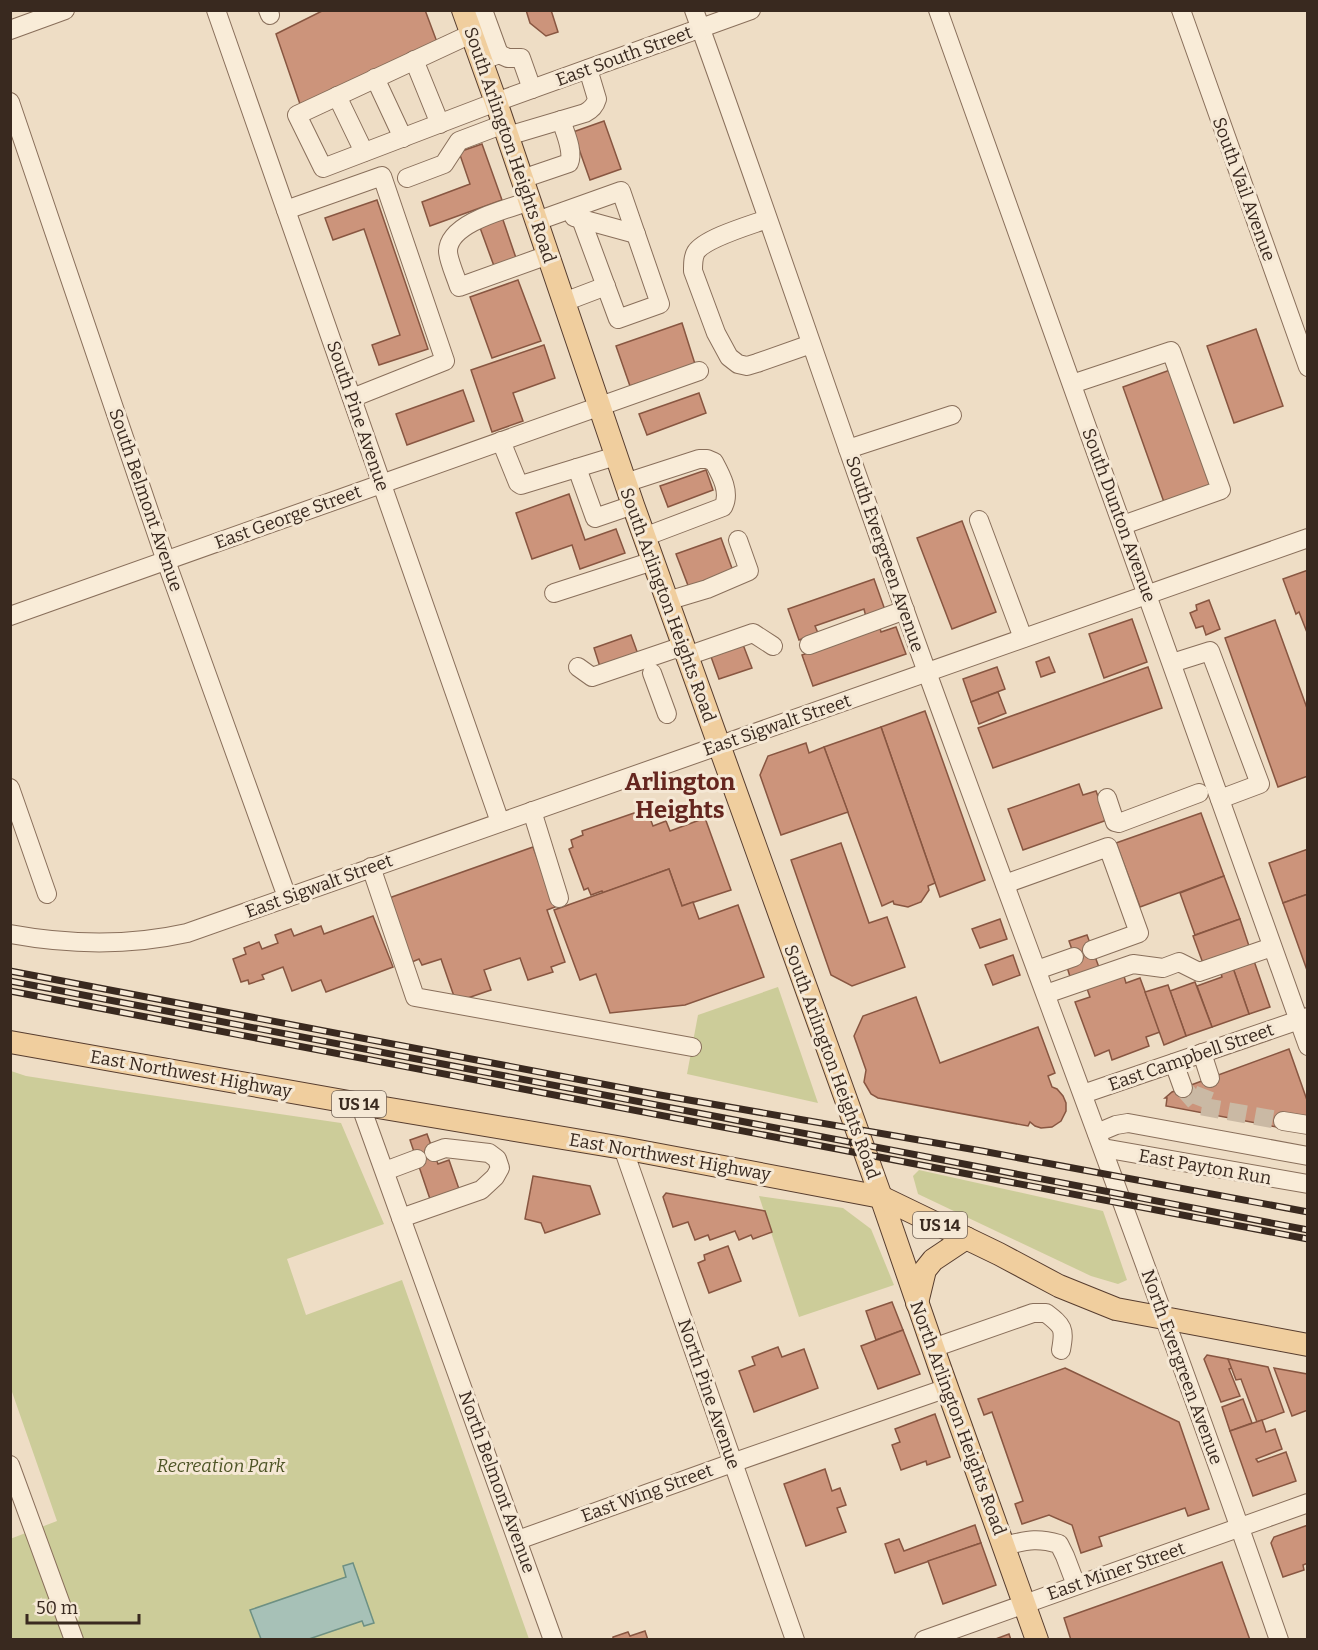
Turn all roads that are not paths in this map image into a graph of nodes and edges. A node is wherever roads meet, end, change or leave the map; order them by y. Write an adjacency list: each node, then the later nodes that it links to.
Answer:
1 (65, 10): 9 (street)
2 (216, 10): 26 (street, South Pine Avenue)
3 (694, 10): 8 (street, South Evergreen Avenue)
4 (751, 10): 8 (street, East South Street)
5 (938, 10): 38 (street, South Dunton Avenue)
6 (1181, 10): 36 (street, South Vail Avenue)
7 (469, 11): 10 (main road, South Arlington Heights Road); 11 (street)
8 (700, 29): 13 (street, East South Street); 30 (street, South Evergreen Avenue)
9 (10, 30)
10 (471, 34): 11 (main road, South Arlington Heights Road); 12 (street)
11 (490, 57): 15 (street); 18 (main road, South Arlington Heights Road)
12 (414, 60): 14 (street); 20 (street)
13 (588, 69): 15 (street, East South Street); 19 (street)
14 (375, 78): 16 (street); 22 (street)
15 (532, 89): 18 (street, East South Street)
16 (337, 96): 23 (street); 23 (street, East South Street)
17 (10, 102): 54 (street, South Belmont Avenue)
18 (496, 102): 20 (street, East South Street); 21 (main road, South Arlington Heights Road)
19 (561, 120): 21 (street); 25 (street)
20 (440, 124): 22 (street, East South Street)
21 (506, 130): 24 (street); 25 (main road, South Arlington Heights Road)
22 (403, 138): 23 (street, East South Street)
23 (364, 152)
24 (407, 178)
25 (522, 179): 27 (main road, South Arlington Heights Road)
26 (286, 210): 39 (street, South Pine Avenue); 39 (street)
27 (533, 211): 28 (street); 32 (main road, South Arlington Heights Road); 32 (street)
28 (562, 213): 29 (street); 31 (street)
29 (581, 219): 31 (street); 33 (street)
30 (767, 219): 35 (street, South Evergreen Avenue); 35 (street)
31 (636, 234): 33 (street)
32 (548, 255): 34 (main road, South Arlington Heights Road)
33 (606, 286): 34 (street)
34 (564, 302): 40 (main road, South Arlington Heights Road)
35 (811, 344): 43 (street, South Evergreen Avenue)
36 (1308, 367)
37 (699, 371): 40 (street, East George Street)
38 (1072, 384): 50 (street, South Dunton Avenue); 50 (street)
39 (352, 398): 47 (street, South Pine Avenue)
40 (599, 406): 42 (street, East George Street); 44 (main road, South Arlington Heights Road)
41 (952, 415): 43 (street)
42 (501, 441): 45 (street); 47 (street, East George Street)
43 (848, 449): 59 (street, South Evergreen Avenue)
44 (616, 456): 45 (street); 46 (main road, South Arlington Heights Road)
45 (577, 468): 48 (street)
46 (625, 483): 48 (main road, South Arlington Heights Road); 51 (street)
47 (382, 484): 54 (street, East George Street); 76 (street, South Pine Avenue)
48 (633, 505): 51 (main road, South Arlington Heights Road)
49 (979, 520): 61 (street)
50 (1123, 525): 57 (street, South Dunton Avenue)
51 (644, 537): 55 (main road, South Arlington Heights Road)
52 (1308, 538): 57 (street, East Sigwalt Street)
53 (738, 540): 58 (street)
54 (166, 561): 60 (street, East George Street); 80 (street, South Belmont Avenue)
55 (653, 561): 56 (street); 58 (main road, South Arlington Heights Road)
56 (554, 593)
57 (1147, 594): 61 (street, East Sigwalt Street); 65 (street, South Dunton Avenue)
58 (667, 601): 64 (main road, South Arlington Heights Road)
59 (905, 610): 62 (street); 67 (street, South Evergreen Avenue)
60 (10, 616)
61 (1023, 639): 67 (street, East Sigwalt Street)
62 (809, 645)
63 (773, 646): 64 (street)
64 (685, 651): 66 (street); 70 (main road, South Arlington Heights Road)
65 (1172, 663): 74 (street, South Dunton Avenue); 74 (street)
66 (578, 667)
67 (927, 672): 70 (street, East Sigwalt Street); 78 (street, South Evergreen Avenue)
68 (652, 673): 69 (street)
69 (667, 714)
70 (719, 745): 75 (street, East Sigwalt Street); 102 (main road, South Arlington Heights Road)
71 (10, 788): 79 (street)
72 (1199, 793): 73 (street)
73 (1107, 798)
74 (1220, 799): 83 (street, South Dunton Avenue)
75 (532, 811): 76 (street, East Sigwalt Street); 81 (street)
76 (500, 822): 77 (street, East Sigwalt Street)
77 (371, 867): 80 (street, East Sigwalt Street); 91 (street)
78 (1005, 884): 84 (street); 86 (street, South Evergreen Avenue)
79 (47, 894)
80 (287, 897): 82 (street, East Sigwalt Street)
81 (559, 898)
82 (10, 934)
83 (1272, 947): 87 (street); 88 (street, South Dunton Avenue)
84 (1092, 950)
85 (1074, 957): 86 (street)
86 (1037, 970): 87 (street, South Evergreen Avenue)
87 (1046, 994): 93 (street, South Evergreen Avenue)
88 (1303, 1019): 90 (street, South Dunton Avenue); 92 (street, East Campbell Street)
89 (10, 1042): 94 (main road, East Northwest Highway / US 14)
90 (1308, 1046)
91 (692, 1047)
92 (1188, 1058): 92 (street); 93 (street, East Campbell Street)
93 (1083, 1094): 97 (street, North Evergreen Avenue)
94 (360, 1104): 98 (main road, East Northwest Highway / US 14); 100 (street)
95 (1283, 1121): 96 (street)
96 (1308, 1125)
97 (1100, 1140): 99 (street); 101 (street, East Payton Run); 106 (street, North Evergreen Avenue)
98 (623, 1148): 102 (main road, East Northwest Highway / US 14); 111 (street, North Pine Avenue)
99 (1308, 1156)
100 (385, 1171): 103 (street); 103 (street)
101 (1308, 1184)
102 (881, 1197): 104 (main road, East Northwest Highway / US 14); 105 (main road, North Arlington Heights Road)
103 (401, 1218): 115 (street, North Belmont Avenue)
104 (966, 1238): 105 (main road); 106 (main road, East Northwest Highway / US 14)
105 (917, 1302): 108 (main road, North Arlington Heights Road)
106 (1165, 1318): 107 (main road, East Northwest Highway / US 14); 114 (street, North Evergreen Avenue)
107 (1308, 1345)
108 (933, 1348): 109 (street); 110 (main road, North Arlington Heights Road)
109 (1061, 1350)
110 (947, 1388): 111 (street, East Wing Street); 116 (main road, North Arlington Heights Road)
111 (732, 1462): 115 (street, East Wing Street); 121 (street, North Pine Avenue)
112 (10, 1465): 119 (street)
113 (1308, 1503): 114 (street, East Miner Street)
114 (1240, 1527): 117 (street, East Miner Street); 124 (street, North Evergreen Avenue)
115 (518, 1540): 120 (street, North Belmont Avenue)
116 (1003, 1546): 117 (street); 118 (main road, North Arlington Heights Road)
117 (1076, 1586): 118 (street, East Miner Street)
118 (1024, 1604): 122 (street, East Miner Street); 123 (main road, North Arlington Heights Road)
119 (74, 1640)
120 (553, 1640)
121 (795, 1640)
122 (924, 1640)
123 (1037, 1640)
124 (1279, 1640)

